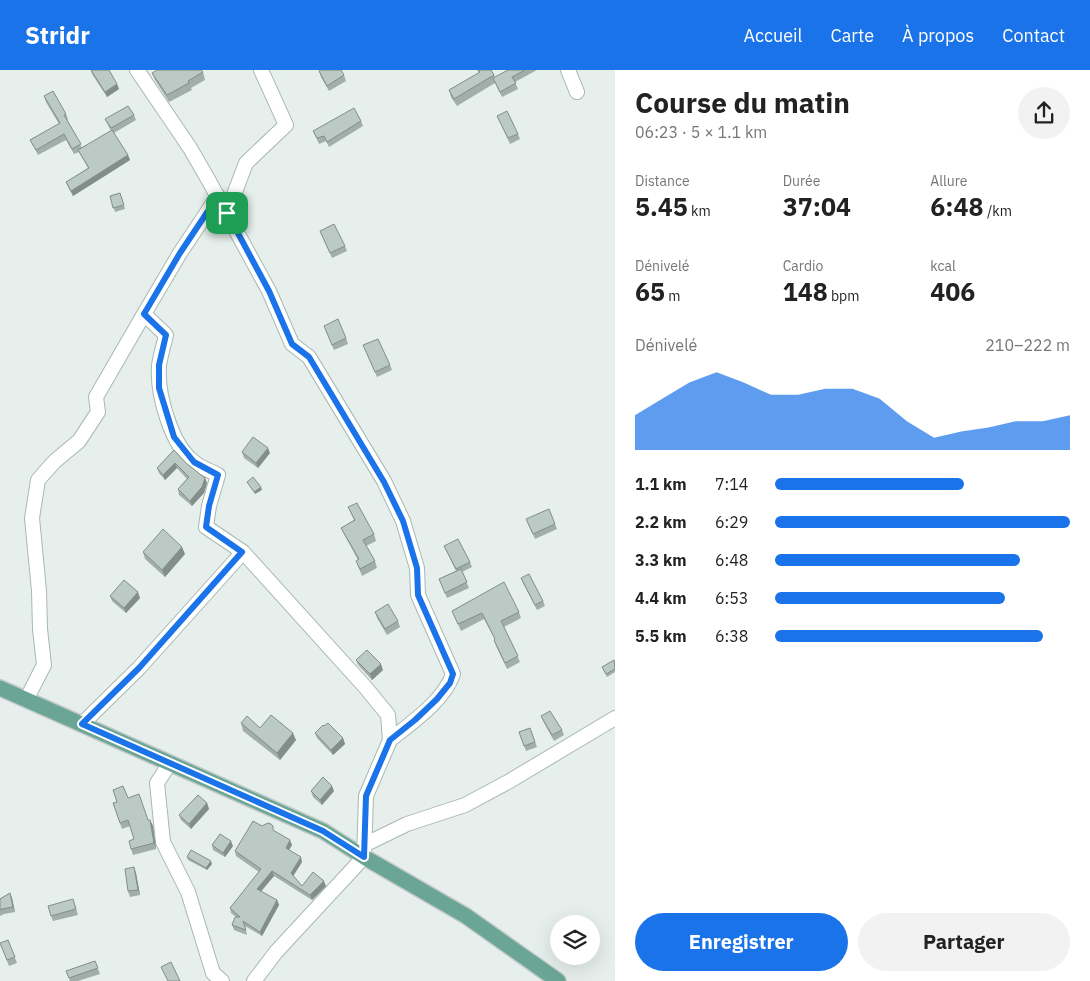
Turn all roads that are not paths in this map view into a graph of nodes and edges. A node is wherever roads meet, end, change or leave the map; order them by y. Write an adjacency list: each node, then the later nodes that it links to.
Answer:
1 (137, 70): 5 (street)
2 (260, 70): 6 (street)
3 (568, 70): 4 (street)
4 (577, 92)
5 (218, 196): 6 (street); 7 (street)
6 (227, 213): 13 (street)
7 (144, 314): 8 (street); 10 (street)
8 (242, 552): 12 (street); 13 (street)
9 (0, 688): 10 (main road)
10 (26, 700): 12 (main road)
11 (615, 718): 15 (street)
12 (82, 724): 14 (main road)
13 (390, 740): 15 (street)
14 (170, 764): 15 (main road); 16 (street)
15 (364, 851): 17 (street); 18 (main road)
16 (222, 981)
17 (254, 981)
18 (558, 981)

